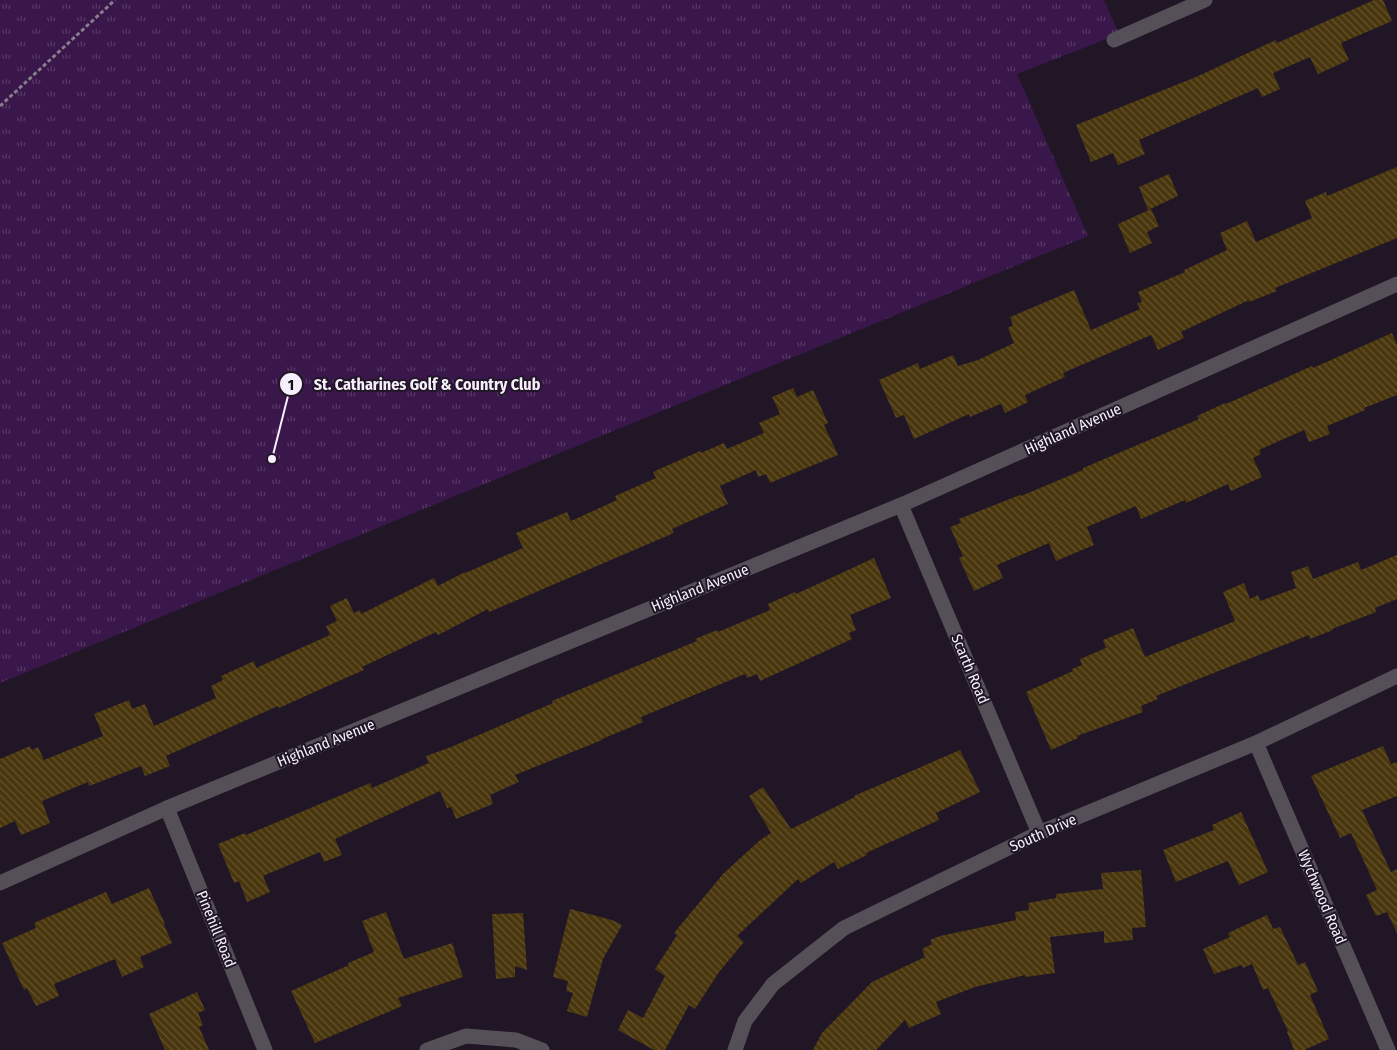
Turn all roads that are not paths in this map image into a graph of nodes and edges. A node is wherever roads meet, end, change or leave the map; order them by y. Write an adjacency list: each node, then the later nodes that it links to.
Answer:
1 (1205, 0): 2 (street)
2 (1114, 40)
3 (1397, 284): 4 (street, Highland Avenue)
4 (901, 505): 7 (street, Highland Avenue); 8 (street, Scarth Road)
5 (1397, 676): 6 (street, South Drive)
6 (1256, 743): 8 (street, South Drive); 14 (street, Wychwood Road)
7 (167, 808): 9 (street, Highland Avenue); 10 (street, Pinehill Road)
8 (1039, 833): 13 (street, South Drive)
9 (0, 882)
10 (265, 1050)
11 (427, 1050): 12 (street)
12 (542, 1050)
13 (735, 1050)
14 (1388, 1050)

